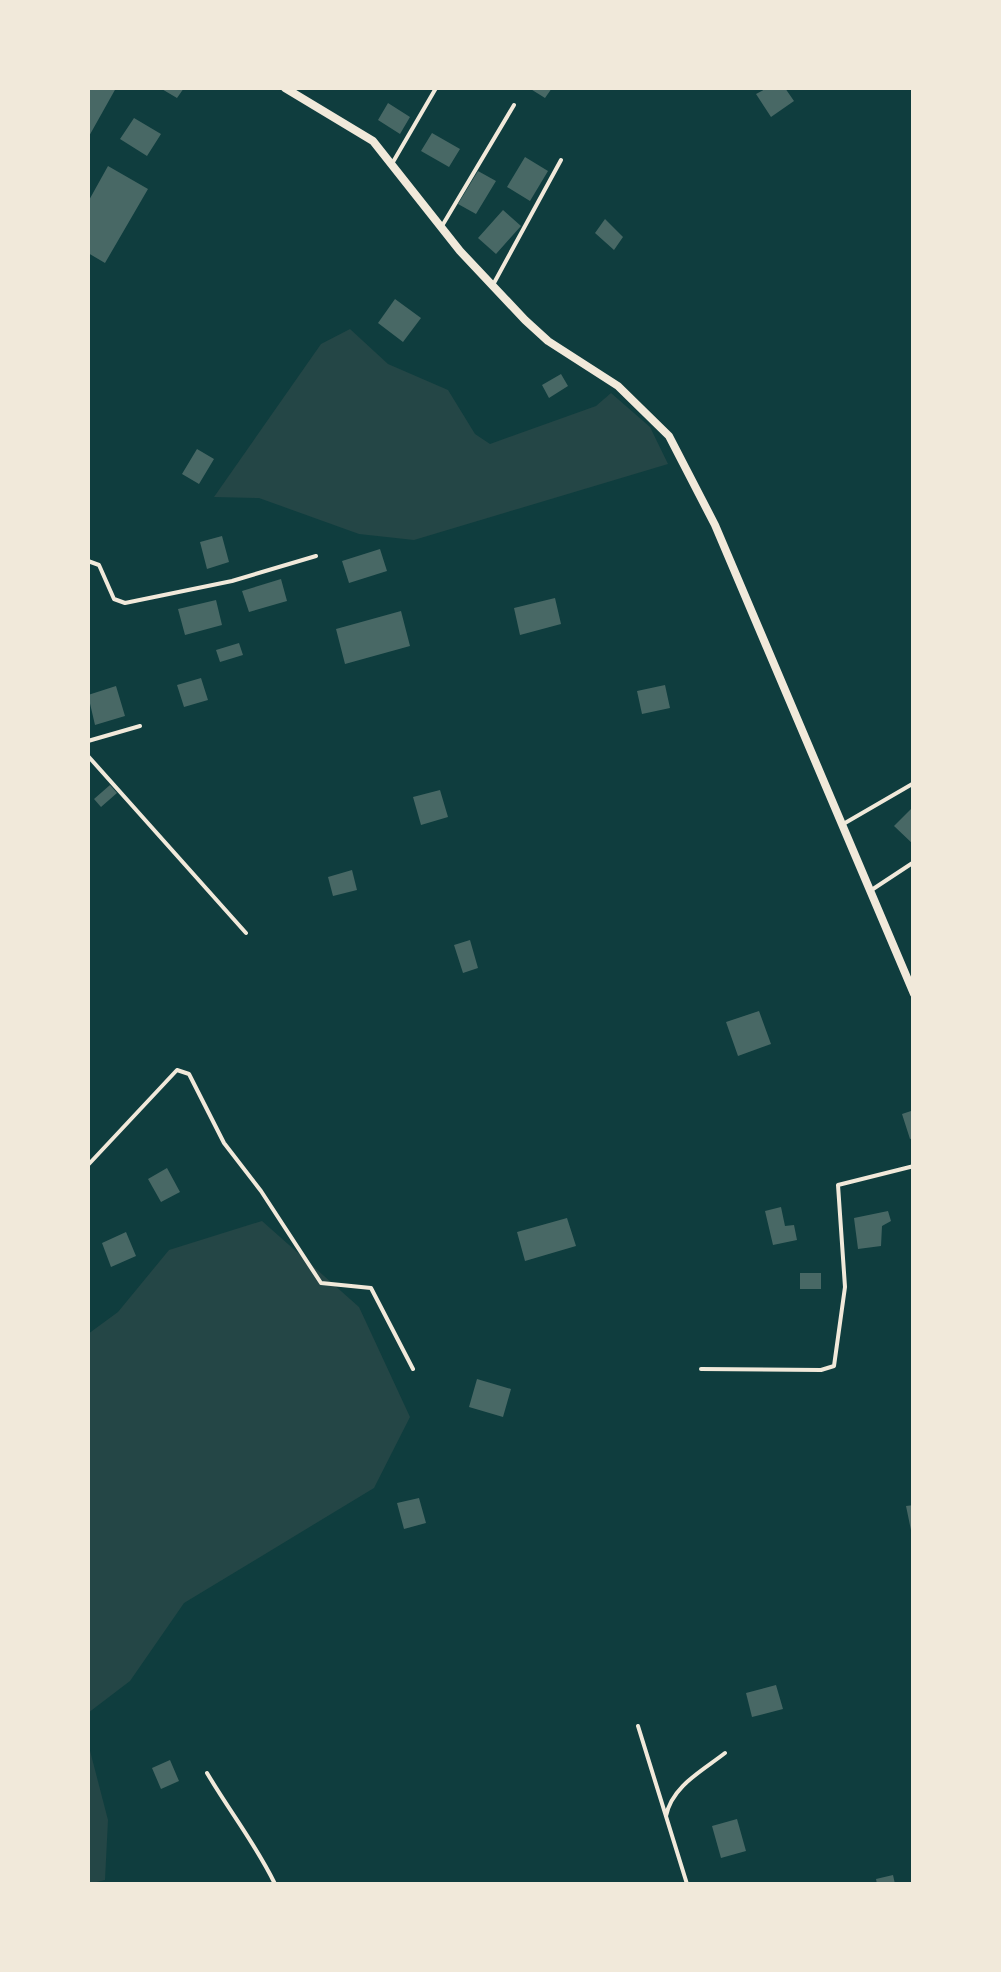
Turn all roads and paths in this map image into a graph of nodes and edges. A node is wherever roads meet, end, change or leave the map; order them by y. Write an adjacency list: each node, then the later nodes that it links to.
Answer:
1 (285, 88): 5 (street)
2 (436, 88): 5 (lane)
3 (514, 104): 6 (lane)
4 (561, 160): 7 (lane)
5 (393, 162): 6 (street)
6 (442, 226): 7 (street)
7 (492, 287): 14 (street)
8 (316, 556): 9 (lane)
9 (88, 561)
10 (140, 726): 11 (lane)
11 (88, 741)
12 (88, 756): 17 (lane)
13 (914, 783): 14 (lane)
14 (841, 826): 16 (street)
15 (914, 862): 16 (lane)
16 (870, 891): 18 (street)
17 (246, 933)
18 (914, 994)
19 (88, 1165): 21 (lane)
20 (914, 1166): 22 (lane)
21 (412, 1369)
22 (701, 1370)
23 (638, 1726): 26 (lane)
24 (726, 1753): 26 (lane)
25 (208, 1773): 27 (lane)
26 (666, 1816): 28 (lane)
27 (275, 1884)
28 (687, 1884)

